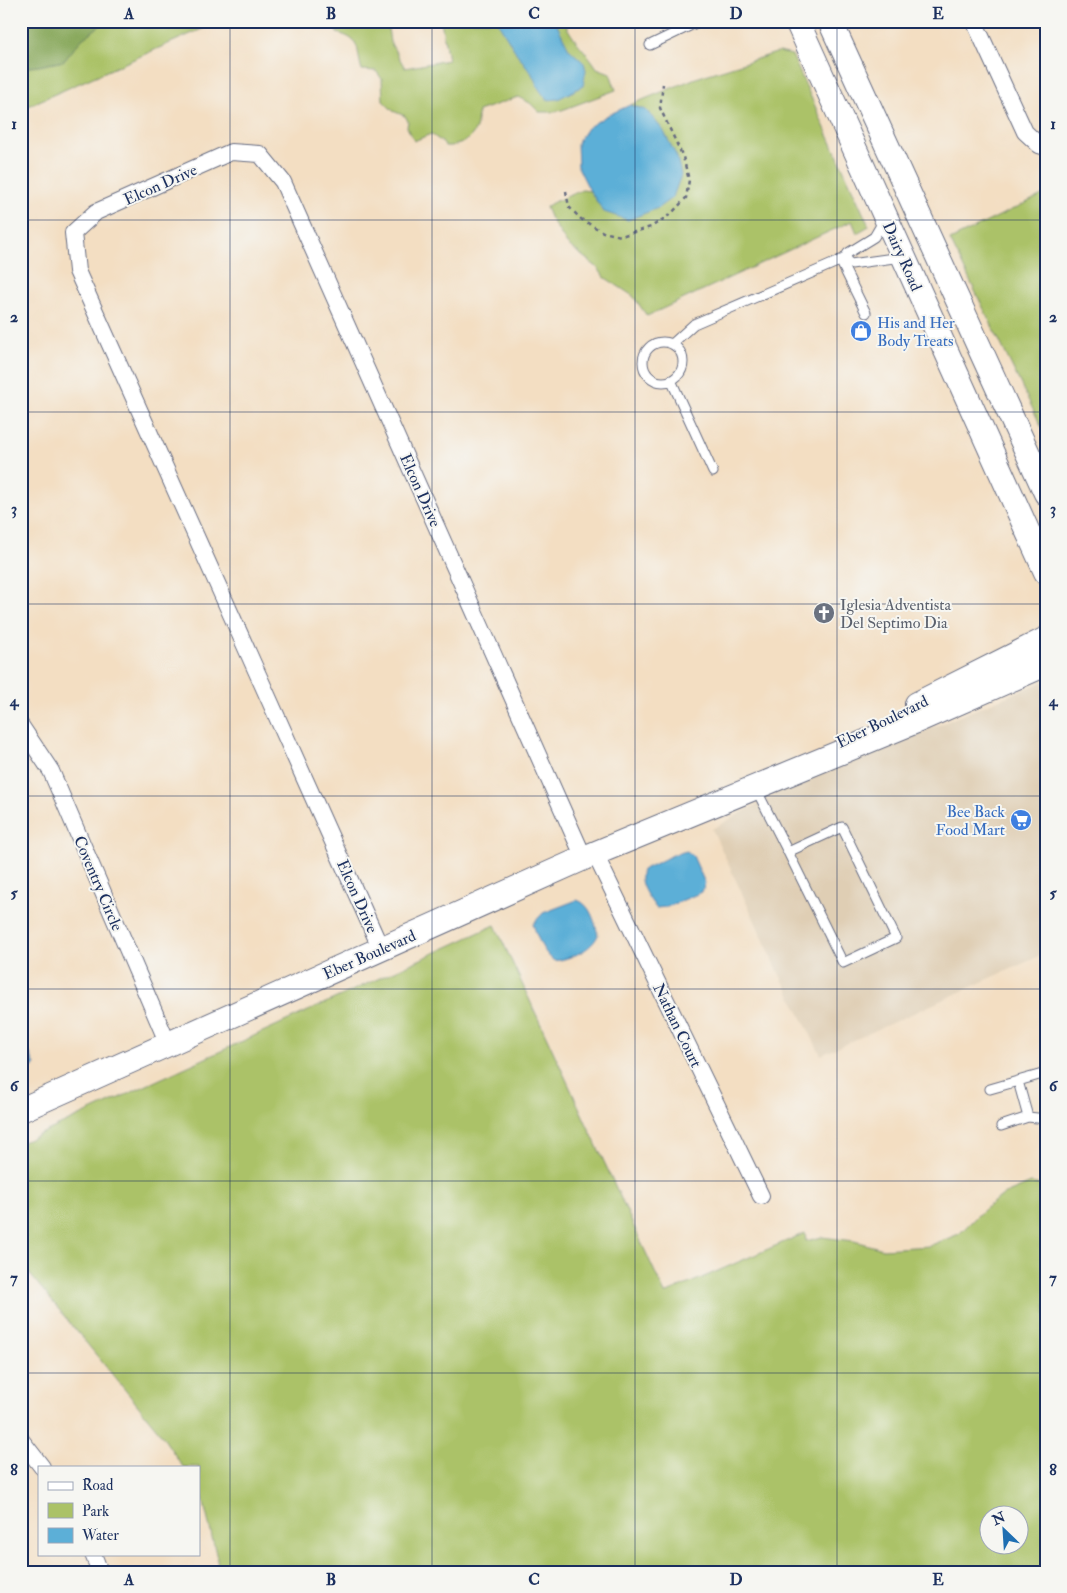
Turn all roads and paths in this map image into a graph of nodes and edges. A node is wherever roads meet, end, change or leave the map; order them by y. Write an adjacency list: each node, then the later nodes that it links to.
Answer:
1 (700, 21): 5 (lane)
2 (830, 21): 16 (street, Dairy Road)
3 (974, 21): 7 (street)
4 (807, 24): 9 (street, Dairy Road)
5 (650, 44)
6 (663, 84): 8 (path)
7 (1046, 147)
8 (566, 191)
9 (886, 218): 10 (street, Dairy Road); 11 (lane)
10 (904, 257): 11 (lane); 17 (street, Dairy Road)
11 (842, 260): 12 (lane); 13 (lane)
12 (866, 312)
13 (672, 344): 14 (lane); 14 (lane)
14 (671, 380): 15 (lane)
15 (713, 472)
16 (1046, 493)
17 (1046, 572)
18 (1046, 639): 22 (street, Eber Boulevard)
19 (1046, 664): 21 (street, Eber Boulevard)
20 (21, 726): 26 (street, Coventry Circle)
21 (755, 786): 22 (street, Eber Boulevard); 23 (lane)
22 (718, 802): 24 (street, Eber Boulevard)
23 (788, 852): 23 (lane)
24 (590, 856): 25 (street, Eber Boulevard); 25 (street, Elcon Drive); 34 (street, Nathan Court)
25 (381, 949): 26 (street, Eber Boulevard)
26 (168, 1044): 30 (street, Eber Boulevard)
27 (1046, 1073): 28 (lane)
28 (1018, 1081): 29 (lane); 31 (lane)
29 (990, 1089)
30 (21, 1110)
31 (1028, 1117): 32 (lane); 33 (lane)
32 (1046, 1119)
33 (1001, 1126)
34 (761, 1196)
35 (21, 1440): 36 (street)
36 (41, 1466)
37 (93, 1556): 38 (street)
38 (100, 1572)

